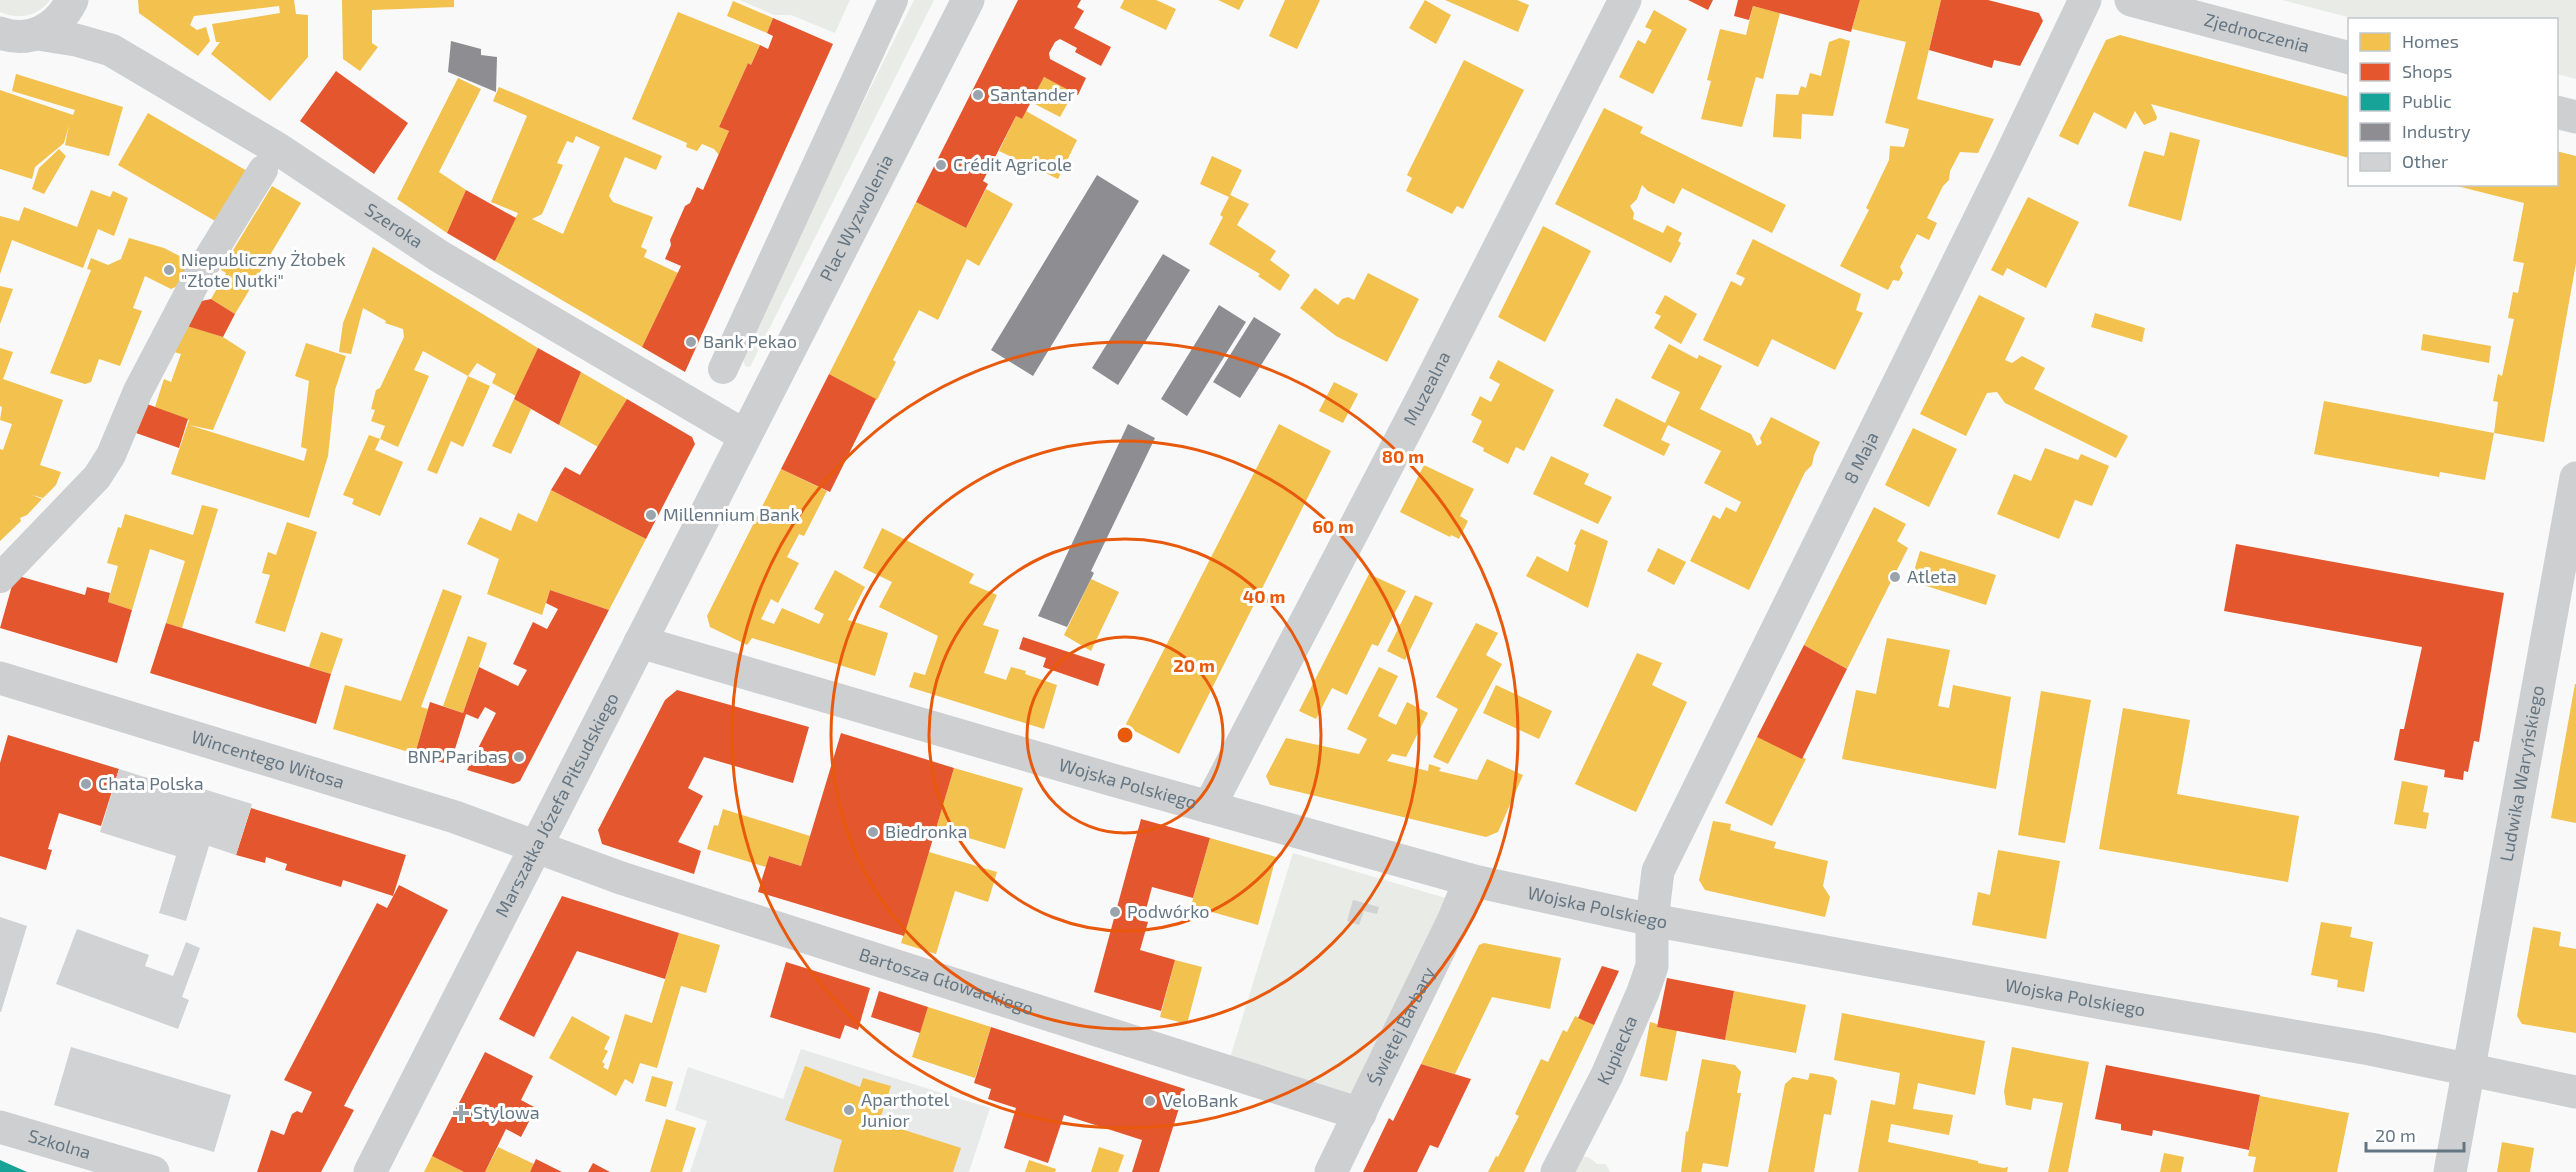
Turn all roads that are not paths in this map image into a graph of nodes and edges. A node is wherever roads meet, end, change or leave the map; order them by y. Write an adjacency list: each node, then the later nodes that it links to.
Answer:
1 (72, 0): 7 (street)
2 (893, 0): 13 (street)
3 (968, 0): 14 (street, Plac Wyzwolenia)
4 (1625, 0): 19 (street, Muzealna)
5 (2085, 0): 22 (street, 8 Maja)
6 (2131, 0): 9 (street, Zjednoczenia)
7 (38, 34): 8 (street, Szeroka); 14 (street, Szeroka)
8 (1, 35)
9 (2348, 58)
10 (2558, 112): 11 (street)
11 (2576, 117)
12 (263, 170): 16 (street)
13 (723, 369)
14 (745, 436): 17 (street, Marszałka Józefa Piłsudskiego)
15 (2576, 478): 23 (street, Ludwika Waryńskiego)
16 (0, 578)
17 (640, 642): 19 (street, Wojska Polskiego); 20 (street, Marszałka Józefa Piłsudskiego)
18 (0, 678): 20 (street, Wincentego Witosa)
19 (1209, 807): 21 (street, Wojska Polskiego)
20 (535, 846): 25 (street, Bartosza Głowackiego); 28 (street, Marszałka Józefa Piłsudskiego)
21 (1470, 880): 22 (street, Wojska Polskiego); 25 (street, Świętej Barbary)
22 (1652, 920): 23 (street, Wojska Polskiego); 30 (street, Kupiecka)
23 (2469, 1070): 24 (street, Wojska Polskiego); 31 (street, Ludwika Waryńskiego)
24 (2576, 1092)
25 (1360, 1114): 29 (street, Świętej Barbary)
26 (0, 1127): 27 (street, Szkolna)
27 (153, 1172)
28 (370, 1172)
29 (1331, 1172)
30 (1557, 1172)
31 (2450, 1172)

